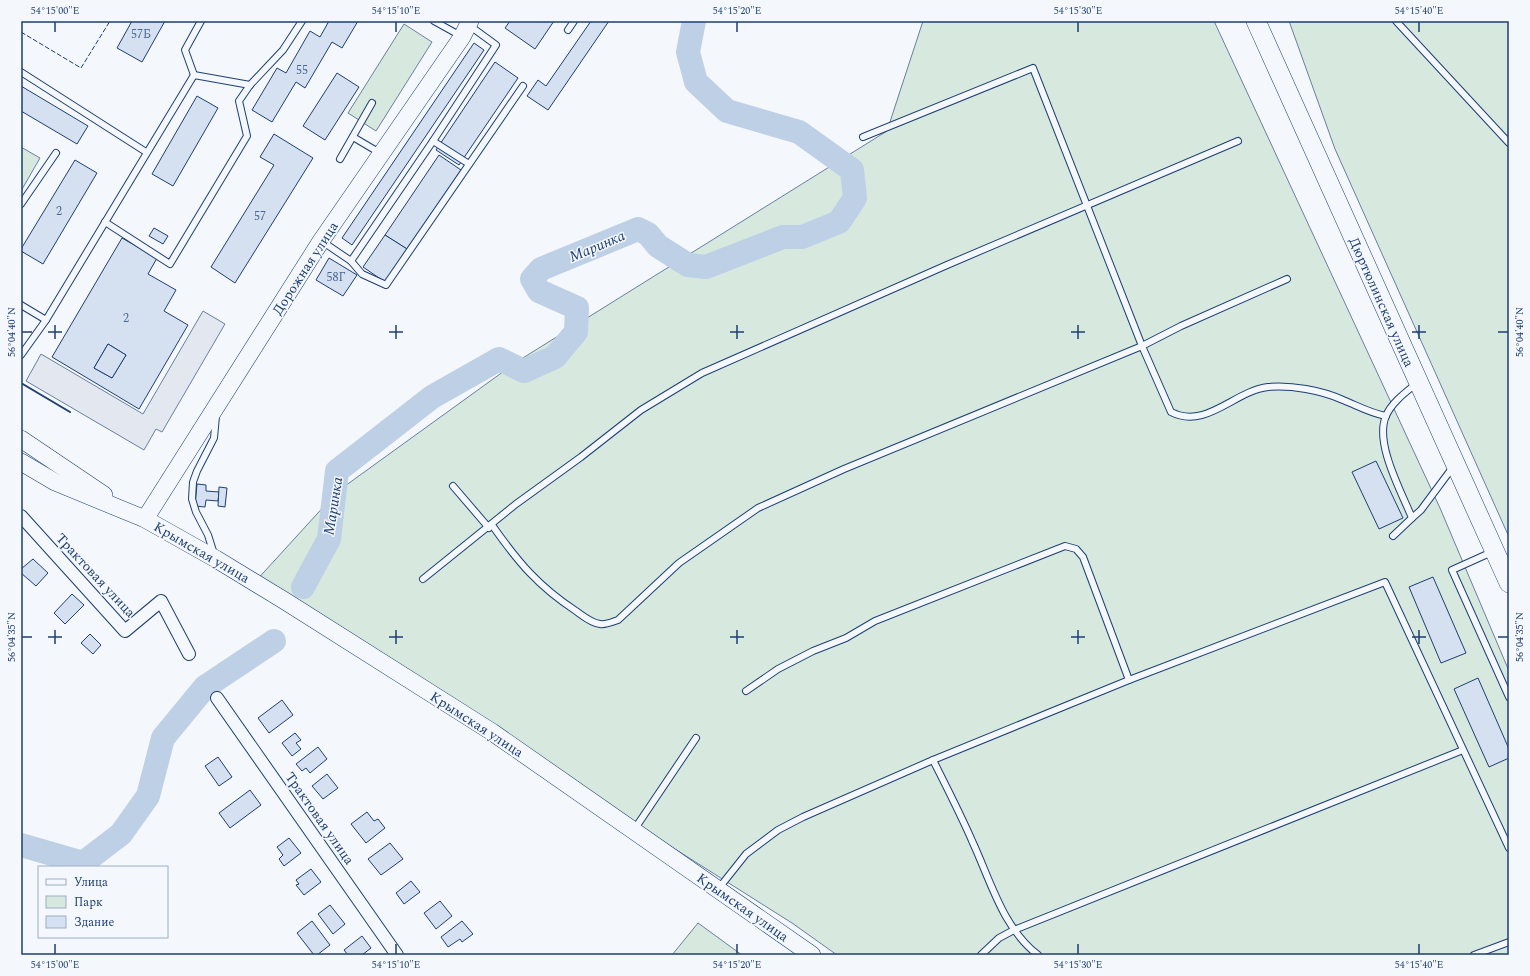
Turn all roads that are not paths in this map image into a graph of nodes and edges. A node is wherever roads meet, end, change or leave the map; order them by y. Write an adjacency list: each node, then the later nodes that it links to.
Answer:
1 (201, 21): 10 (lane)
2 (302, 21): 11 (lane)
3 (434, 21): 7 (lane)
4 (574, 21): 8 (lane)
5 (1256, 21): 34 (main road, Дюртюлинская улица)
6 (1396, 21): 18 (lane)
7 (467, 28): 16 (lane); 21 (main road, Дорожная улица)
8 (568, 30)
9 (21, 72): 19 (lane)
10 (194, 75): 11 (lane); 19 (lane)
11 (250, 85): 26 (lane)
12 (523, 86): 23 (lane)
13 (372, 103): 14 (lane)
14 (353, 137): 21 (lane); 22 (lane)
15 (863, 137): 25 (lane)
16 (433, 141): 23 (lane); 28 (lane)
17 (1238, 141): 25 (lane)
18 (1509, 142)
19 (146, 152): 26 (lane)
20 (56, 154): 24 (lane)
21 (382, 154): 27 (main road, Дорожная улица)
22 (340, 159)
23 (469, 164): 28 (lane)
24 (21, 204)
25 (1087, 207): 32 (lane); 45 (lane)
26 (105, 222): 31 (lane)
27 (321, 241): 28 (lane); 35 (main road, Дорожная улица)
28 (351, 261)
29 (1287, 279): 32 (lane)
30 (21, 305): 31 (lane)
31 (46, 320): 33 (lane)
32 (1142, 346): 36 (lane); 45 (lane)
33 (21, 355)
34 (1418, 382): 36 (lane); 39 (main road, Дюртюлинская улица)
35 (216, 408): 44 (main road, Дорожная улица); 48 (lane)
36 (1386, 416): 43 (lane)
37 (21, 439): 41 (main road)
38 (21, 462): 41 (main road)
39 (1455, 464): 43 (lane); 47 (main road, Дюртюлинская улица)
40 (454, 486): 45 (lane)
41 (129, 512): 44 (main road, Крымская улица)
42 (21, 516): 51 (street, Трактовая улица)
43 (1412, 518): 46 (lane)
44 (144, 519): 48 (main road, Крымская улица)
45 (490, 527): 49 (lane)
46 (1393, 536)
47 (1494, 551): 50 (main road, Дюртюлинская улица); 54 (lane)
48 (216, 559): 59 (main road, Крымская улица)
49 (423, 579)
50 (1508, 579)
51 (189, 654)
52 (1129, 680): 53 (lane); 57 (lane); 58 (lane)
53 (746, 691)
54 (1509, 697)
55 (217, 698): 64 (street, Трактовая улица)
56 (696, 738): 59 (lane)
57 (1463, 750): 60 (lane); 62 (lane)
58 (933, 760): 61 (lane); 62 (lane)
59 (633, 831): 61 (main road, Крымская улица)
60 (1509, 848)
61 (718, 890): 65 (main road, Крымская улица)
62 (1014, 930): 66 (lane); 67 (lane)
63 (1509, 942): 68 (lane)
64 (397, 955)
65 (812, 955)
66 (981, 955)
67 (1038, 955)
68 (1474, 955)

